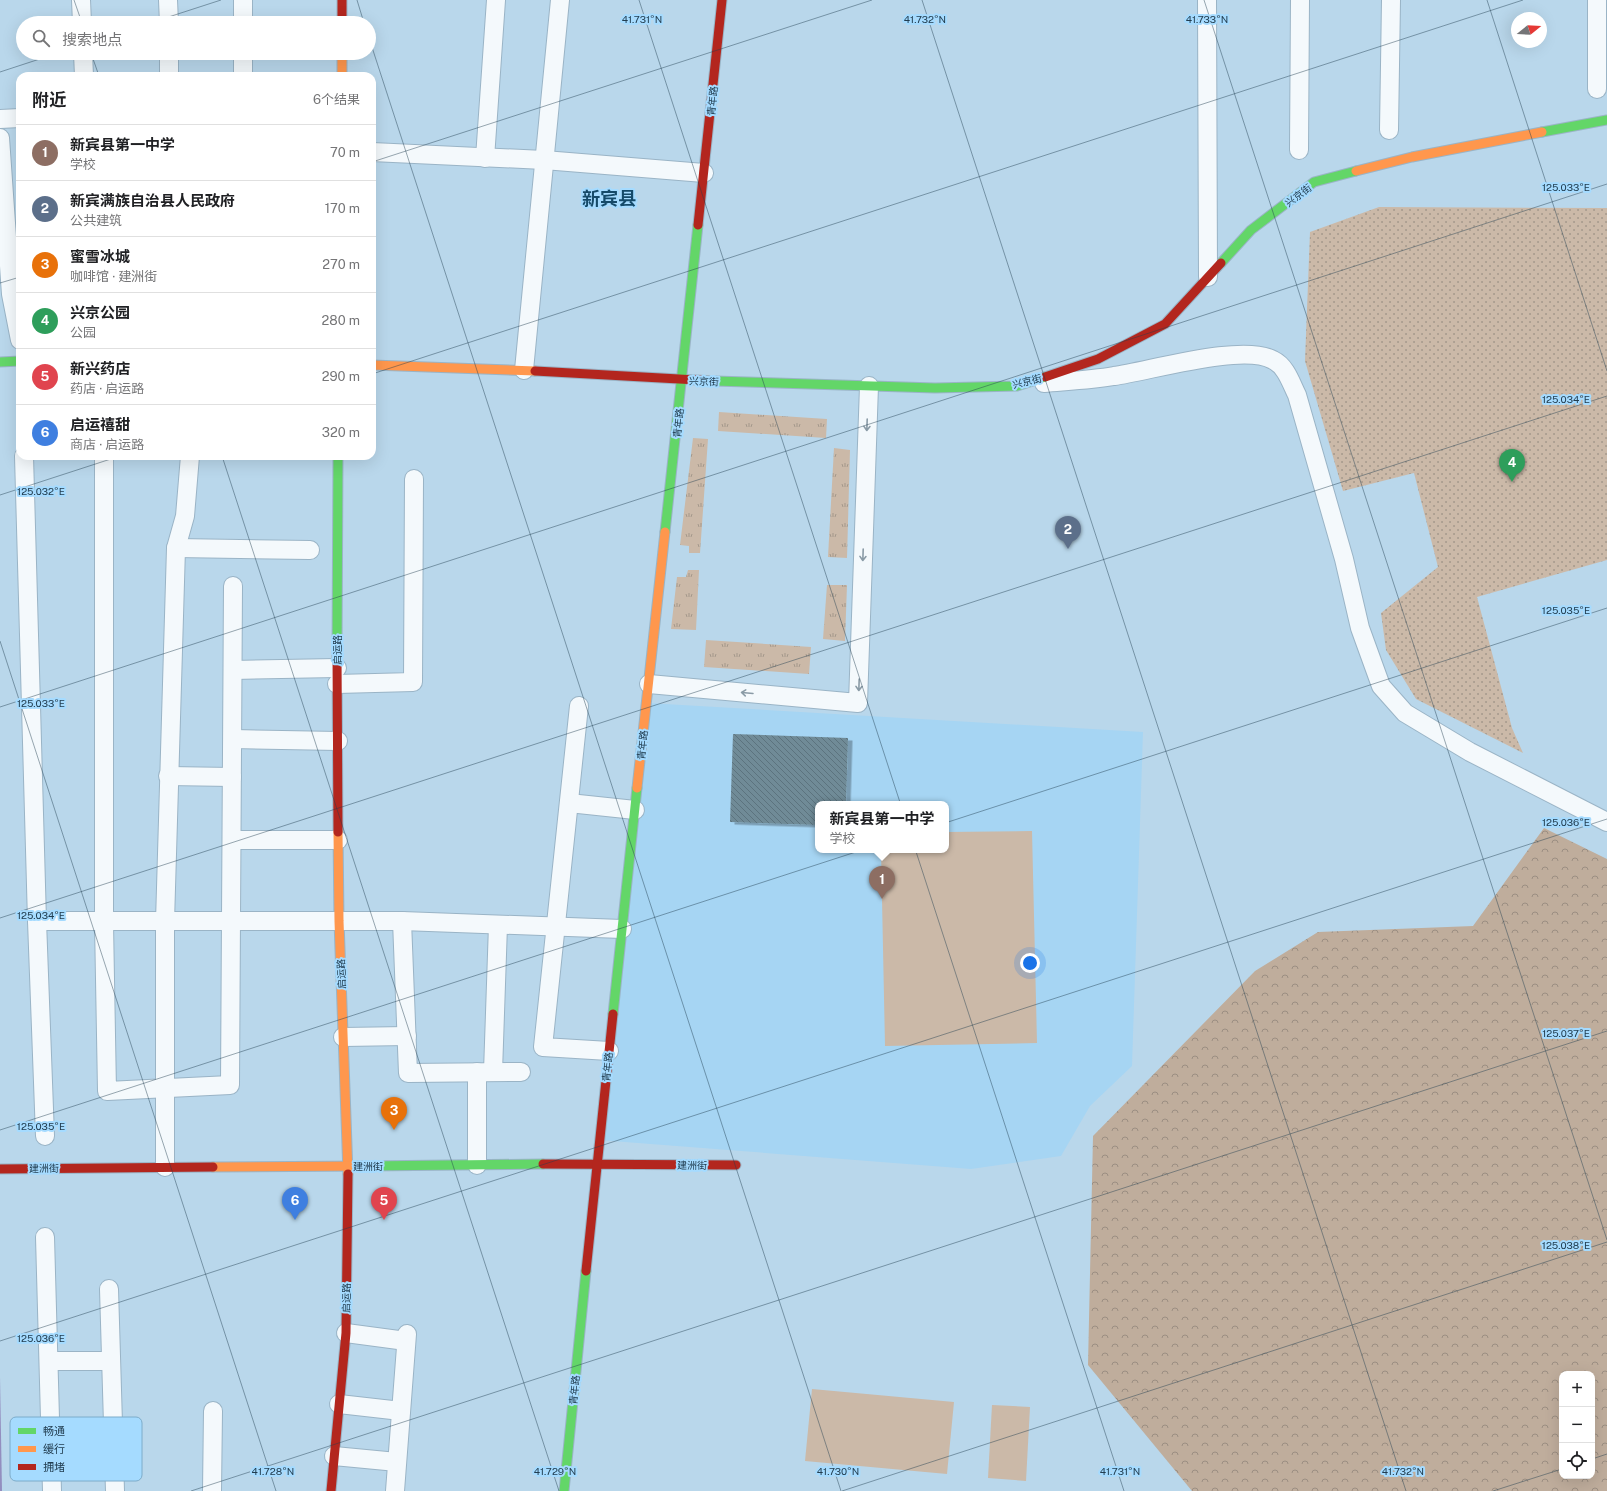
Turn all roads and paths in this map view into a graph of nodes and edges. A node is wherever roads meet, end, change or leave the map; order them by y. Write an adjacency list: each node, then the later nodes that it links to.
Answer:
1 (81, 0): 12 (street)
2 (168, 0): 13 (street)
3 (243, 0): 14 (street)
4 (342, 0): 15 (street)
5 (496, 0): 32 (street)
6 (560, 0): 33 (street)
7 (722, 0): 34 (street, 青年路)
8 (1207, 0): 35 (street)
9 (1300, 0): 30 (street)
10 (1391, 0): 28 (street)
11 (1597, 0): 24 (street)
12 (82, 16)
13 (168, 16)
14 (243, 16)
15 (342, 16)
16 (83, 60): 20 (street)
17 (169, 60): 21 (street)
18 (243, 60): 22 (street)
19 (342, 60): 23 (street)
20 (84, 72)
21 (169, 72)
22 (243, 72)
23 (342, 72)
24 (1597, 89)
25 (16, 118): 26 (street)
26 (0, 119)
27 (1607, 120): 35 (street, 兴京街)
28 (1389, 130)
29 (0, 138): 36 (street)
30 (1299, 150)
31 (376, 152): 32 (street)
32 (485, 158): 33 (street)
33 (544, 160): 34 (street); 40 (street)
34 (704, 173): 41 (street, 青年路)
35 (1208, 277): 43 (street, 兴京街)
36 (16, 320)
37 (16, 361): 38 (street)
38 (0, 362)
39 (376, 365): 40 (street, 兴京街)
40 (524, 370): 41 (street, 兴京街)
41 (682, 380): 42 (street, 兴京街); 54 (street, 青年路)
42 (869, 386): 43 (street, 兴京街); 54 (street, one-way to 54)
43 (1017, 386): 62 (street)
44 (24, 460): 65 (street)
45 (104, 460): 70 (street)
46 (190, 460): 49 (street)
47 (338, 460): 53 (street, 启运路)
48 (414, 480): 53 (street)
49 (176, 548): 50 (street); 58 (street)
50 (310, 550)
51 (233, 586): 52 (street)
52 (233, 670): 53 (street); 56 (street)
53 (337, 676): 57 (street, 启运路)
54 (649, 684): 61 (street, 青年路)
55 (579, 706): 60 (street)
56 (233, 739): 57 (street); 59 (street)
57 (338, 740): 64 (street, 启运路)
58 (168, 776): 59 (street); 69 (street)
59 (232, 777): 63 (street)
60 (569, 803): 61 (street); 72 (street)
61 (635, 810): 73 (street, 青年路)
62 (1607, 822)
63 (232, 840): 64 (street); 66 (street)
64 (338, 840): 67 (street, 启运路)
65 (37, 921): 70 (street); 80 (street)
66 (232, 921): 67 (street); 69 (street); 79 (street)
67 (338, 921): 68 (street); 75 (street, 启运路)
68 (402, 921): 71 (street); 74 (street)
69 (165, 922): 70 (street); 79 (street)
70 (104, 923): 79 (street)
71 (498, 925): 72 (street); 77 (street)
72 (555, 927): 73 (street); 76 (street)
73 (622, 929): 76 (street, 青年路)
74 (407, 1036): 75 (street); 77 (street)
75 (343, 1037): 84 (street, 启运路)
76 (609, 1051): 81 (street, 青年路)
77 (485, 1072): 78 (street); 82 (street)
78 (521, 1072)
79 (165, 1088): 85 (street)
80 (45, 1136)
81 (596, 1164): 82 (street, 建洲街); 83 (street, 建洲街); 106 (street, 青年路)
82 (477, 1165): 84 (street, 建洲街)
83 (736, 1165)
84 (348, 1166): 85 (street, 建洲街); 89 (street, 启运路)
85 (165, 1167): 86 (street, 建洲街)
86 (0, 1169)
87 (45, 1237): 90 (street)
88 (109, 1289): 91 (street)
89 (346, 1333): 92 (street, 启运路); 94 (street)
90 (49, 1361): 91 (street); 95 (street)
91 (111, 1361): 96 (street)
92 (339, 1404): 94 (street); 97 (street, 启运路)
93 (214, 1411): 103 (street)
94 (401, 1411): 98 (street)
95 (50, 1417)
96 (113, 1417)
97 (334, 1456): 98 (street); 104 (street, 启运路)
98 (397, 1462): 105 (street)
99 (52, 1481): 101 (street)
100 (115, 1481): 102 (street)
101 (52, 1491)
102 (115, 1491)
103 (212, 1491)
104 (331, 1491)
105 (395, 1491)
106 (564, 1491)

